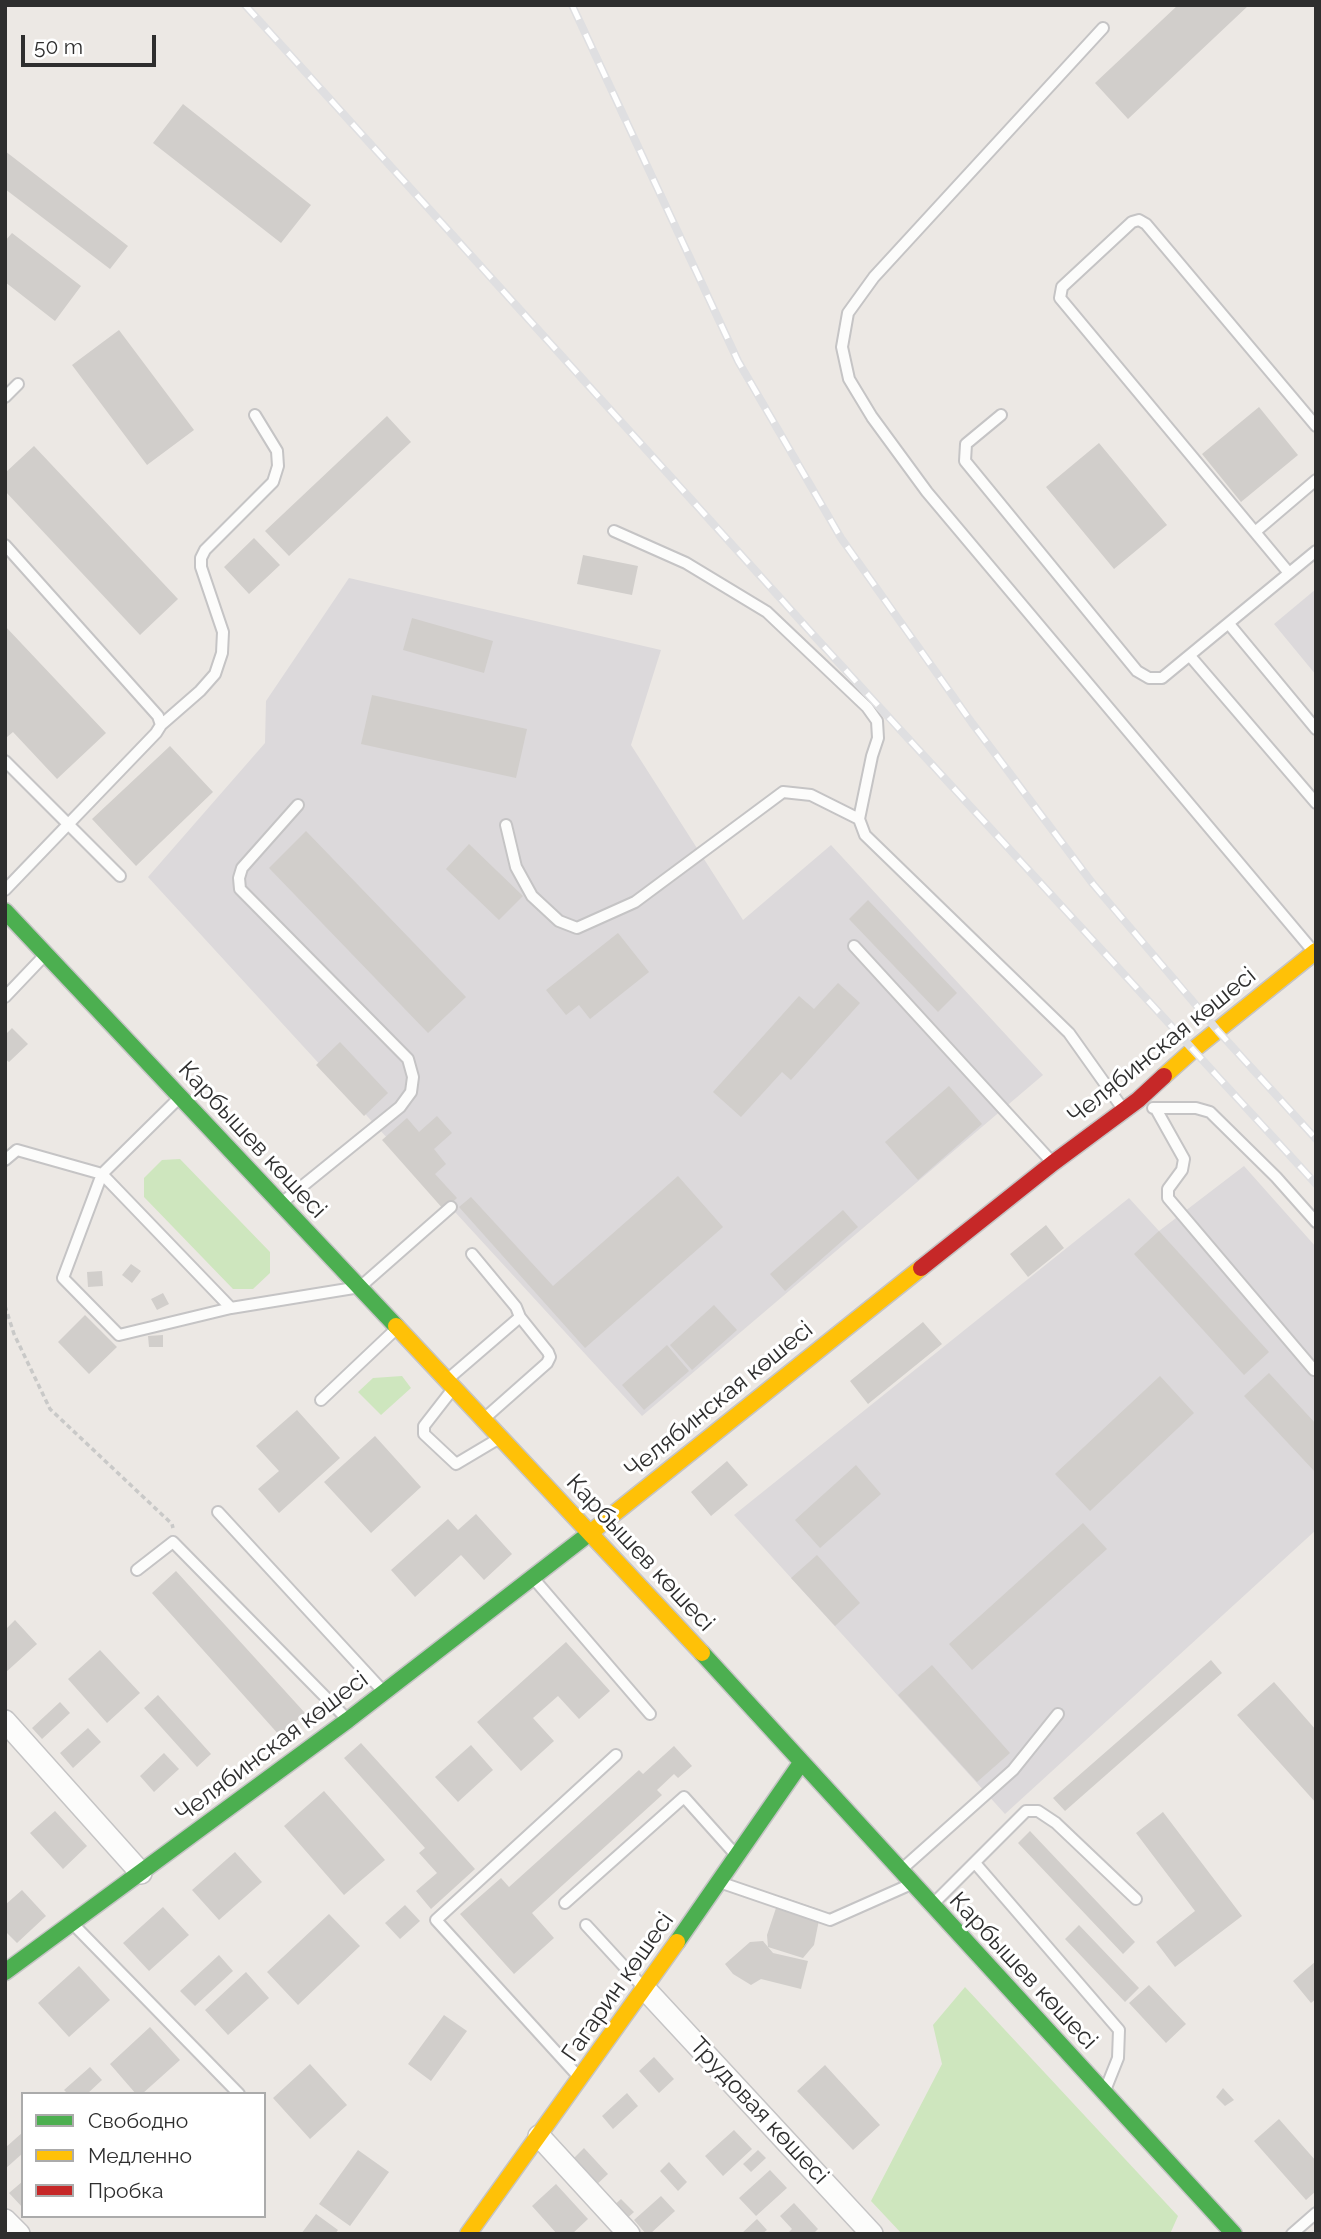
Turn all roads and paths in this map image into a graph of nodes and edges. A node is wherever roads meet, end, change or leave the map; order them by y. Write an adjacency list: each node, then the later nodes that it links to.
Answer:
1 (1103, 28): 27 (lane)
2 (18, 384): 3 (lane)
3 (5, 397)
4 (255, 415): 15 (lane)
5 (1002, 415): 14 (lane)
6 (1316, 426): 9 (lane)
7 (1316, 480): 9 (lane)
8 (614, 531): 20 (lane)
9 (1255, 532): 12 (lane)
10 (5, 545): 15 (lane)
11 (1316, 551): 12 (lane)
12 (1289, 573): 13 (lane)
13 (1229, 624): 14 (lane); 16 (lane)
14 (1190, 656): 18 (lane)
15 (161, 725): 21 (lane)
16 (1316, 729)
17 (5, 761): 21 (lane)
18 (1316, 803)
19 (298, 806): 37 (lane)
20 (859, 819): 22 (lane); 32 (lane)
21 (69, 825): 23 (lane); 24 (lane)
22 (506, 825)
23 (120, 876)
24 (5, 890)
25 (5, 911): 28 (street, Карбышев көшесі)
26 (854, 946): 35 (lane)
27 (1315, 951): 31 (street, Челябинская көшесі)
28 (46, 954): 29 (lane); 30 (street, Карбышев көшесі)
29 (5, 998)
30 (180, 1097): 36 (lane); 37 (street, Карбышев көшесі)
31 (1138, 1100): 32 (street, Челябинская көшесі); 33 (lane)
32 (1123, 1109): 35 (street, Челябинская көшесі)
33 (1156, 1109): 39 (lane); 46 (lane)
34 (5, 1160): 36 (lane)
35 (1053, 1163): 52 (street, Челябинская көшесі)
36 (102, 1174): 43 (lane); 43 (lane)
37 (281, 1203): 41 (street, Карбышев көшесі)
38 (451, 1207): 41 (lane)
39 (1316, 1222)
40 (472, 1255): 44 (lane)
41 (360, 1287): 43 (lane); 45 (street, Карбышев көшесі)
42 (5, 1306): 53 (path)
43 (231, 1308)
44 (520, 1317): 47 (lane); 49 (lane)
45 (398, 1327): 47 (street, Карбышев көшесі); 48 (lane)
46 (1314, 1370)
47 (451, 1384): 49 (street, Карбышев көшесі); 50 (lane)
48 (321, 1400)
49 (484, 1419): 50 (street, Карбышев көшесі)
50 (501, 1438): 52 (street, Карбышев көшесі)
51 (218, 1512): 56 (lane)
52 (591, 1532): 55 (street, Челябинская көшесі); 62 (street, Карбышев көшесі)
53 (173, 1542): 54 (lane); 59 (lane)
54 (137, 1570)
55 (533, 1577): 56 (street, Челябинская көшесі); 57 (lane)
56 (384, 1692): 59 (street, Челябинская көшесі)
57 (650, 1714)
58 (1058, 1714): 65 (lane)
59 (348, 1720): 66 (street, Челябинская көшесі)
60 (5, 1721): 66 (street)
61 (616, 1755): 76 (lane)
62 (801, 1763): 63 (street, Гагарин көшесі); 65 (street, Карбышев көшесі)
63 (737, 1856): 67 (street, Гагарин көшесі); 70 (lane)
64 (975, 1863): 69 (lane); 71 (lane); 78 (lane)
65 (900, 1871): 68 (street, Карбышев көшесі)
66 (141, 1873): 72 (street, Челябинская көшесі)
67 (719, 1882): 68 (lane); 75 (street, Гагарин көшесі)
68 (912, 1884): 71 (street, Карбышев көшесі)
69 (1136, 1899)
70 (565, 1903)
71 (931, 1905): 78 (street, Карбышев көшесі)
72 (73, 1924): 74 (street, Челябинская көшесі); 77 (lane)
73 (586, 1925): 75 (lane)
74 (5, 1972)
75 (645, 1989): 76 (street, Гагарин көшесі); 86 (street, Трудовая көшесі)
76 (580, 2079): 79 (street, Гагарин көшесі)
77 (237, 2092)
78 (1104, 2092): 87 (street, Карбышев көшесі)
79 (539, 2136): 84 (street, Гагарин көшесі); 85 (street)
80 (1316, 2213): 82 (lane)
81 (5, 2220): 83 (street)
82 (1303, 2224): 88 (lane); 89 (lane)
83 (19, 2234)
84 (468, 2234)
85 (629, 2234)
86 (872, 2234)
87 (1234, 2234)
88 (1292, 2234)
89 (1311, 2234)

